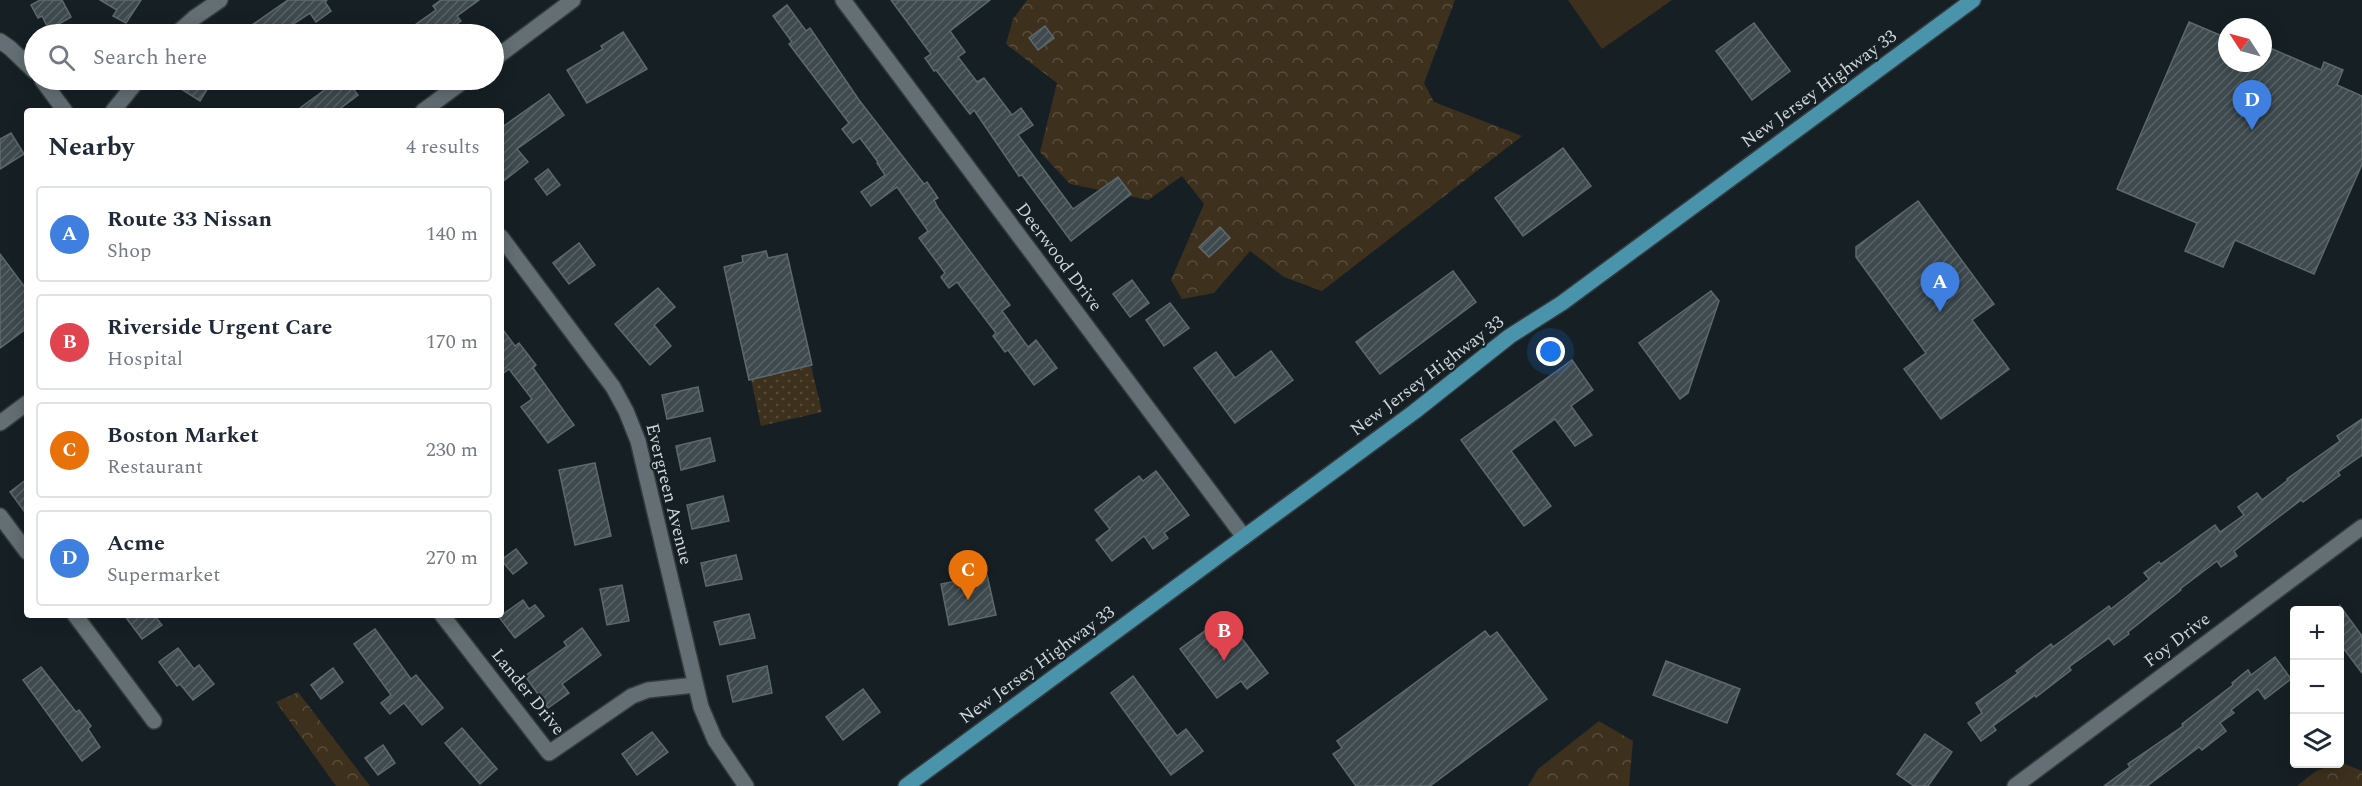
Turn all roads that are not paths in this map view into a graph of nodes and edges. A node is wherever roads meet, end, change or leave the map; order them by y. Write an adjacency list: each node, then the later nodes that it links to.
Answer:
1 (220, 0): 5 (street)
2 (573, 0): 7 (street)
3 (843, 0): 20 (street, Deerwood Drive)
4 (1973, 0): 20 (main road, New Jersey Highway 33)
5 (187, 24)
6 (0, 41): 8 (street)
7 (504, 52)
8 (24, 61)
9 (49, 90): 12 (street)
10 (130, 90): 13 (street)
11 (451, 90): 14 (street)
12 (63, 108)
13 (115, 108)
14 (427, 108)
15 (504, 241): 24 (street, Evergreen Avenue)
16 (24, 405): 17 (street)
17 (0, 423)
18 (0, 516): 21 (street)
19 (2361, 530): 28 (street, Foy Drive)
20 (1244, 537): 27 (main road, New Jersey Highway 33)
21 (24, 548)
22 (77, 618): 25 (street)
23 (444, 618): 24 (street, Lander Drive)
24 (695, 685): 26 (street, Evergreen Avenue)
25 (154, 721)
26 (746, 786)
27 (906, 786)
28 (2015, 786)

